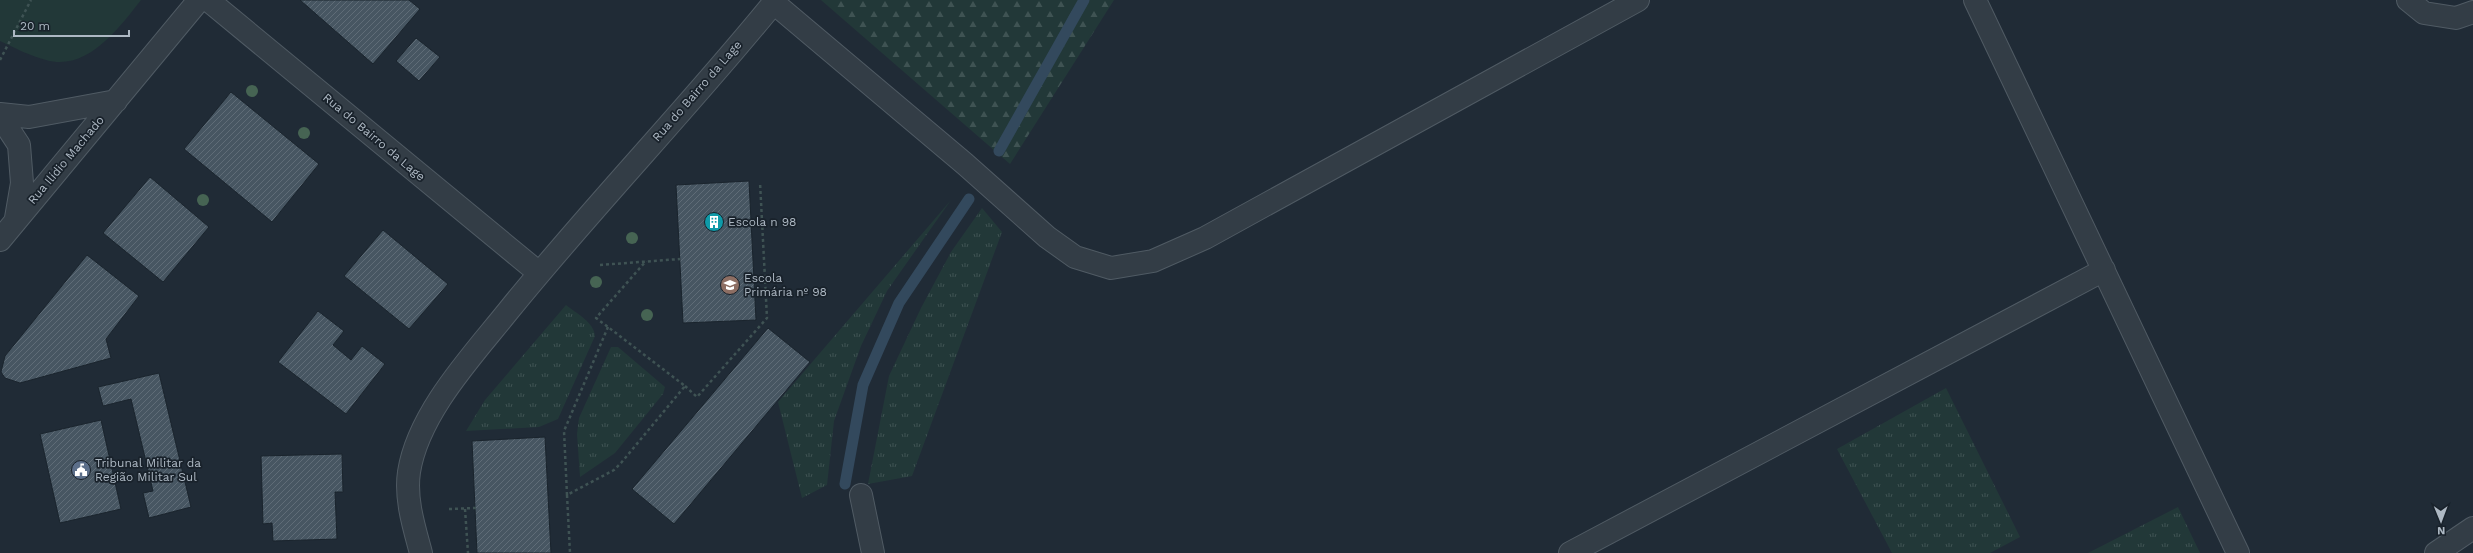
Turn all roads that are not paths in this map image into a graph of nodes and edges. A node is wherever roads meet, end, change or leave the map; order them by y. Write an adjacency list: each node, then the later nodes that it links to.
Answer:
1 (199, 0): 8 (street, Rua Ilídio Machado)
2 (208, 0): 13 (street, Rua do Bairro da Lage)
3 (1638, 0): 6 (street)
4 (1975, 0): 12 (street)
5 (2408, 0): 7 (street)
6 (775, 1): 13 (street, Rua do Bairro da Lage)
7 (2473, 12)
8 (116, 101): 9 (street, Rua Ilídio Machado); 10 (street, Rua Ilídio Machado)
9 (0, 115): 10 (street)
10 (8, 223): 11 (street, Rua Ilídio Machado)
11 (0, 240)
12 (2104, 270): 18 (street); 19 (street)
13 (539, 273): 16 (street, Rua do Bairro da Lage)
14 (861, 495): 17 (street)
15 (2473, 528): 20 (street)
16 (421, 553)
17 (873, 553)
18 (1570, 553)
19 (2238, 553)
20 (2436, 553)

